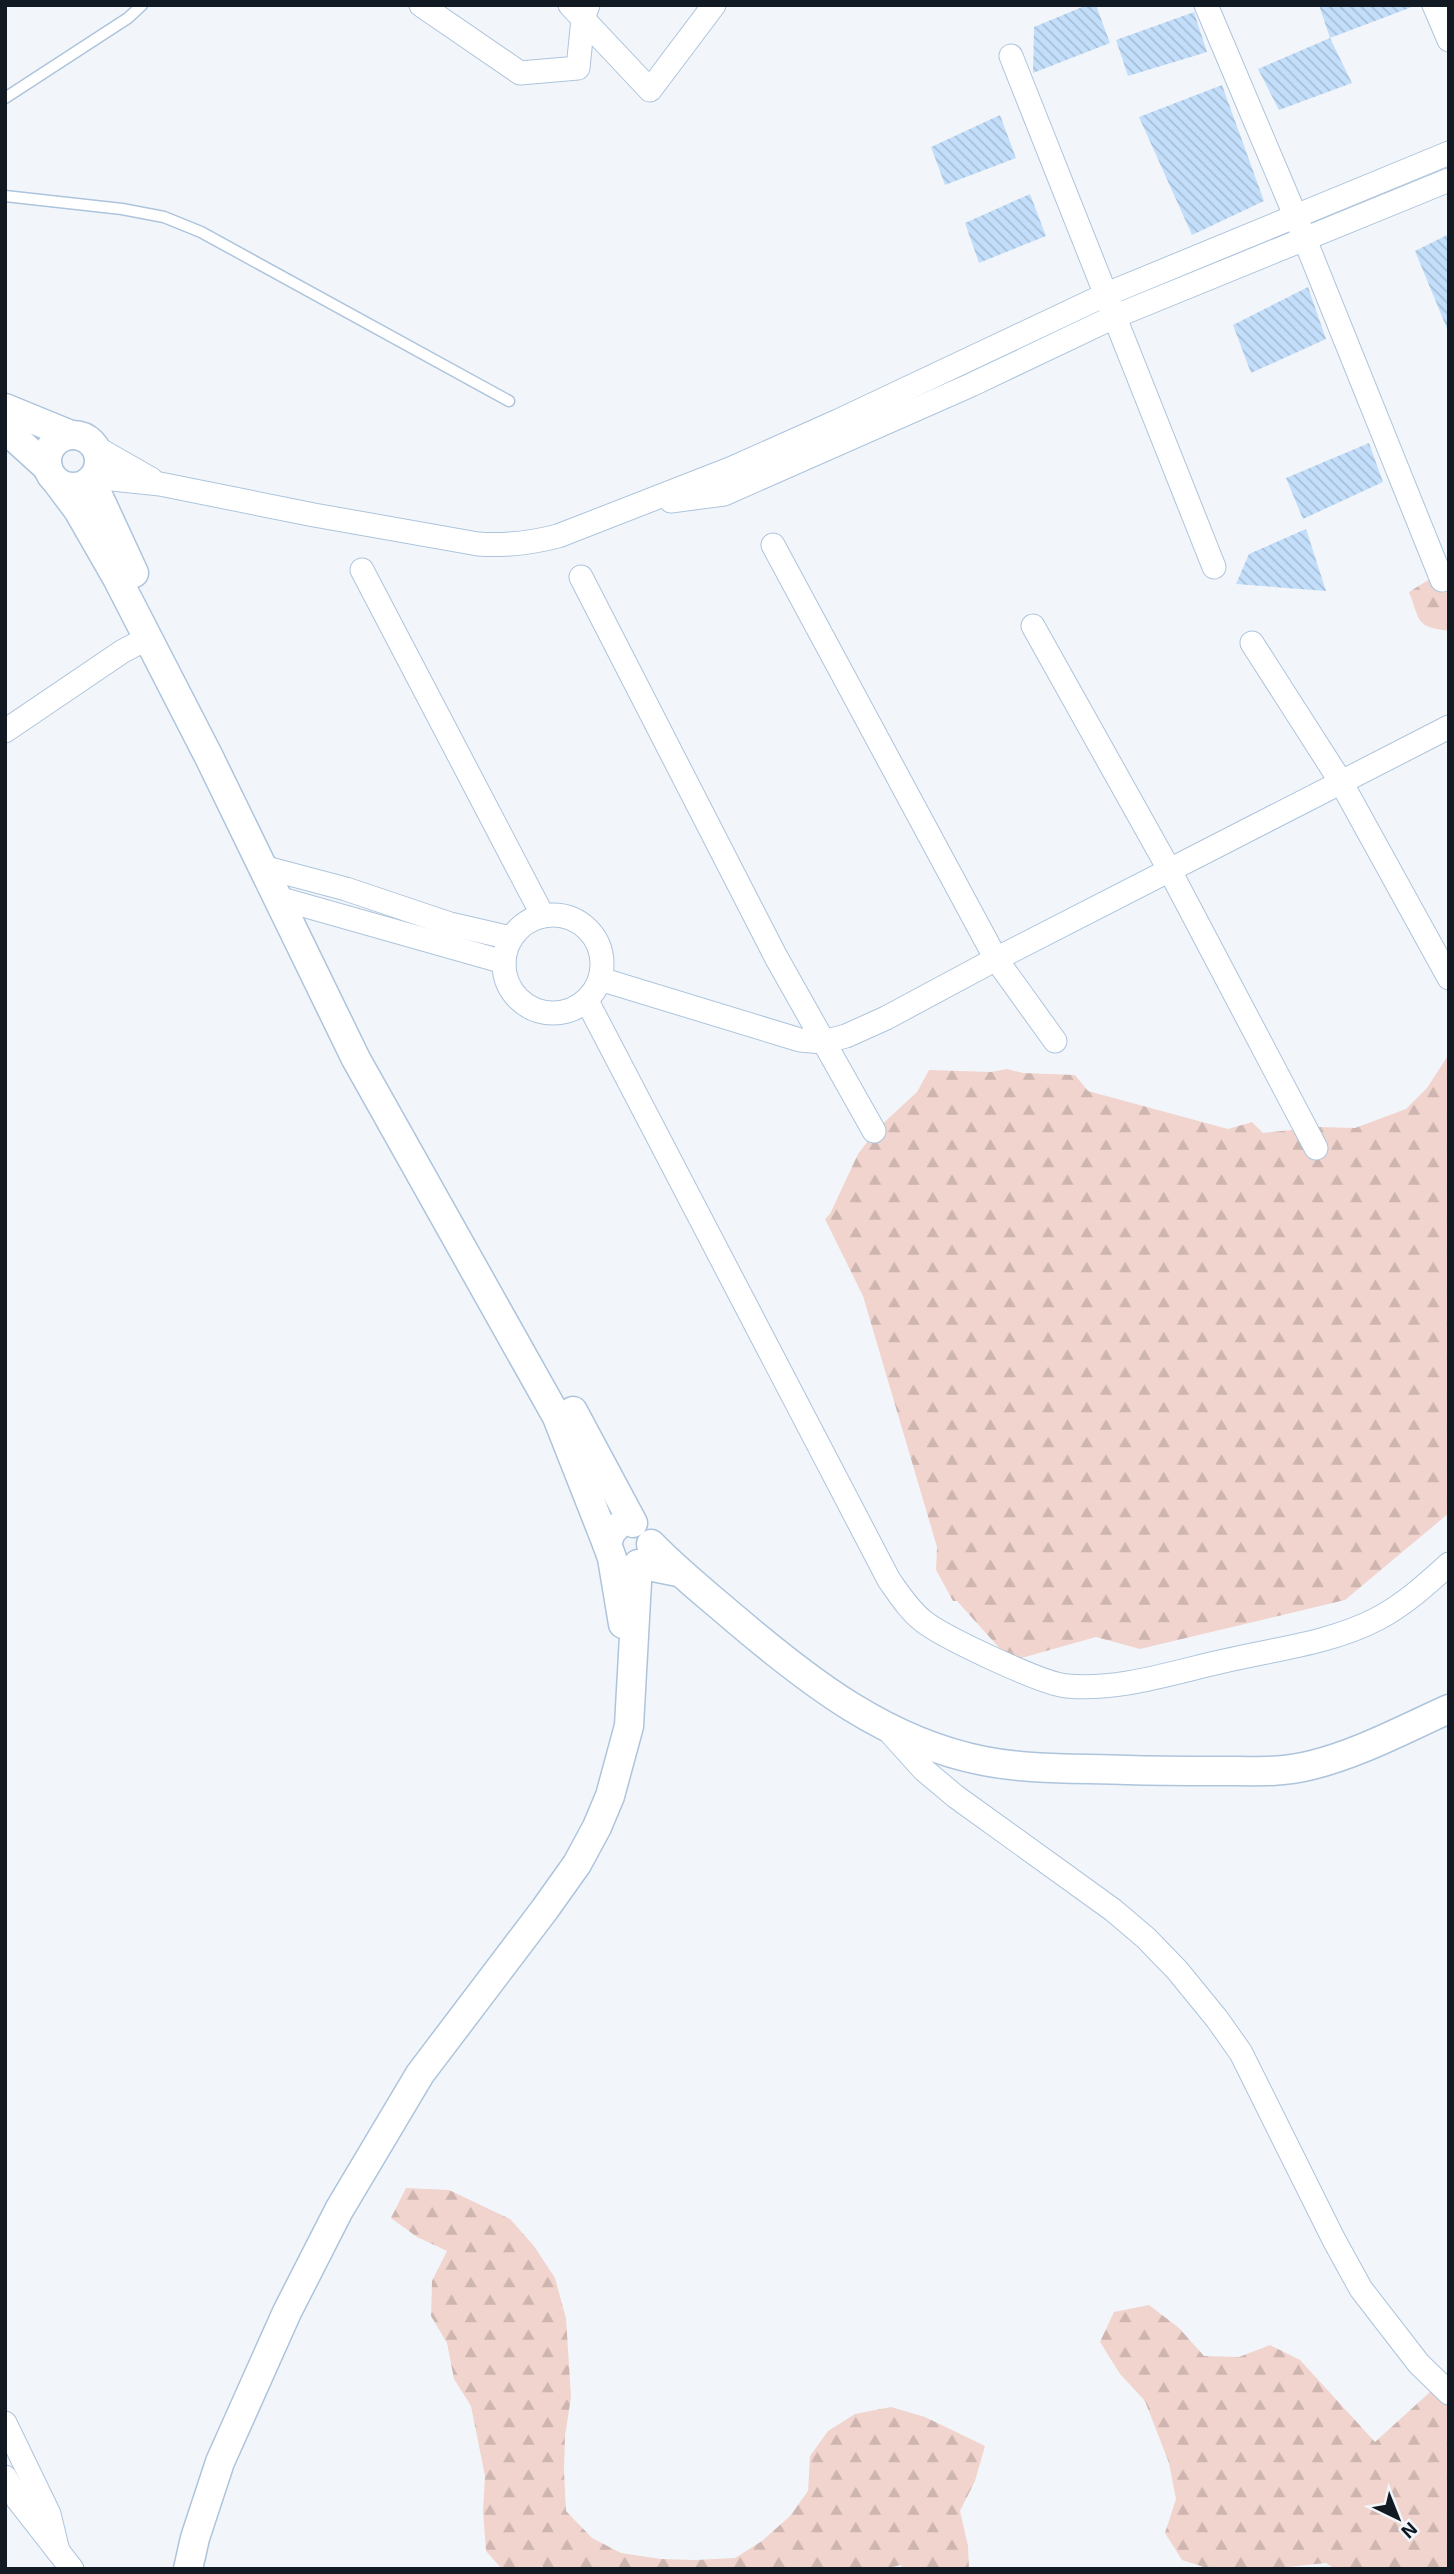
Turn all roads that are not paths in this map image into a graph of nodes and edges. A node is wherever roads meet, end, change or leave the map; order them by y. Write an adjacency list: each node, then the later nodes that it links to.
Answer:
1 (142, 5): 9 (lane)
2 (421, 5): 6 (street)
3 (714, 5): 6 (street)
4 (1206, 5): 13 (street)
5 (1434, 5): 7 (street)
6 (580, 10)
7 (1449, 40)
8 (1011, 56): 15 (street)
9 (5, 98)
10 (1449, 153): 13 (street)
11 (1449, 180): 14 (street)
12 (5, 196): 21 (lane)
13 (1295, 215): 14 (street); 15 (street)
14 (1303, 238): 16 (street); 33 (street)
15 (1107, 294): 16 (street); 17 (street)
16 (1116, 316): 19 (street); 30 (street)
17 (1009, 340): 18 (street); 19 (street)
18 (961, 362): 20 (street); 24 (street)
19 (1018, 363): 20 (street)
20 (971, 385): 24 (street)
21 (509, 401)
22 (5, 408): 25 (street)
23 (5, 429): 26 (street)
24 (842, 431): 28 (street)
25 (83, 441): 26 (street); 27 (street); 28 (street)
26 (53, 475): 27 (street); 35 (street)
27 (92, 478): 28 (street); 41 (street)
28 (160, 484)
29 (773, 545): 46 (street)
30 (1214, 567)
31 (362, 570): 42 (street)
32 (580, 577): 52 (street)
33 (1442, 580)
34 (1033, 626): 40 (street)
35 (148, 638): 38 (street); 41 (street)
36 (1252, 643): 39 (street)
37 (1449, 727): 39 (street)
38 (5, 731)
39 (1341, 782): 40 (street); 48 (street)
40 (1170, 871): 46 (street); 54 (street)
41 (282, 886): 43 (street); 45 (street); 55 (street); 55 (street)
42 (543, 916): 44 (street); 49 (street)
43 (450, 923): 44 (street); 45 (street)
44 (512, 938): 47 (street)
45 (443, 946): 47 (street)
46 (996, 959): 51 (street); 52 (street)
47 (503, 962): 50 (street)
48 (1449, 978)
49 (600, 979): 50 (street); 52 (street)
50 (587, 1001): 56 (street)
51 (1055, 1041)
52 (823, 1042): 53 (street)
53 (874, 1131)
54 (1316, 1148)
55 (627, 1553): 58 (street); 63 (street)
56 (1449, 1564)
57 (1449, 1709): 58 (street)
58 (885, 1727): 59 (street)
59 (1449, 2393)
60 (5, 2423): 62 (street)
61 (5, 2477): 62 (street)
62 (61, 2563)
63 (188, 2569)

